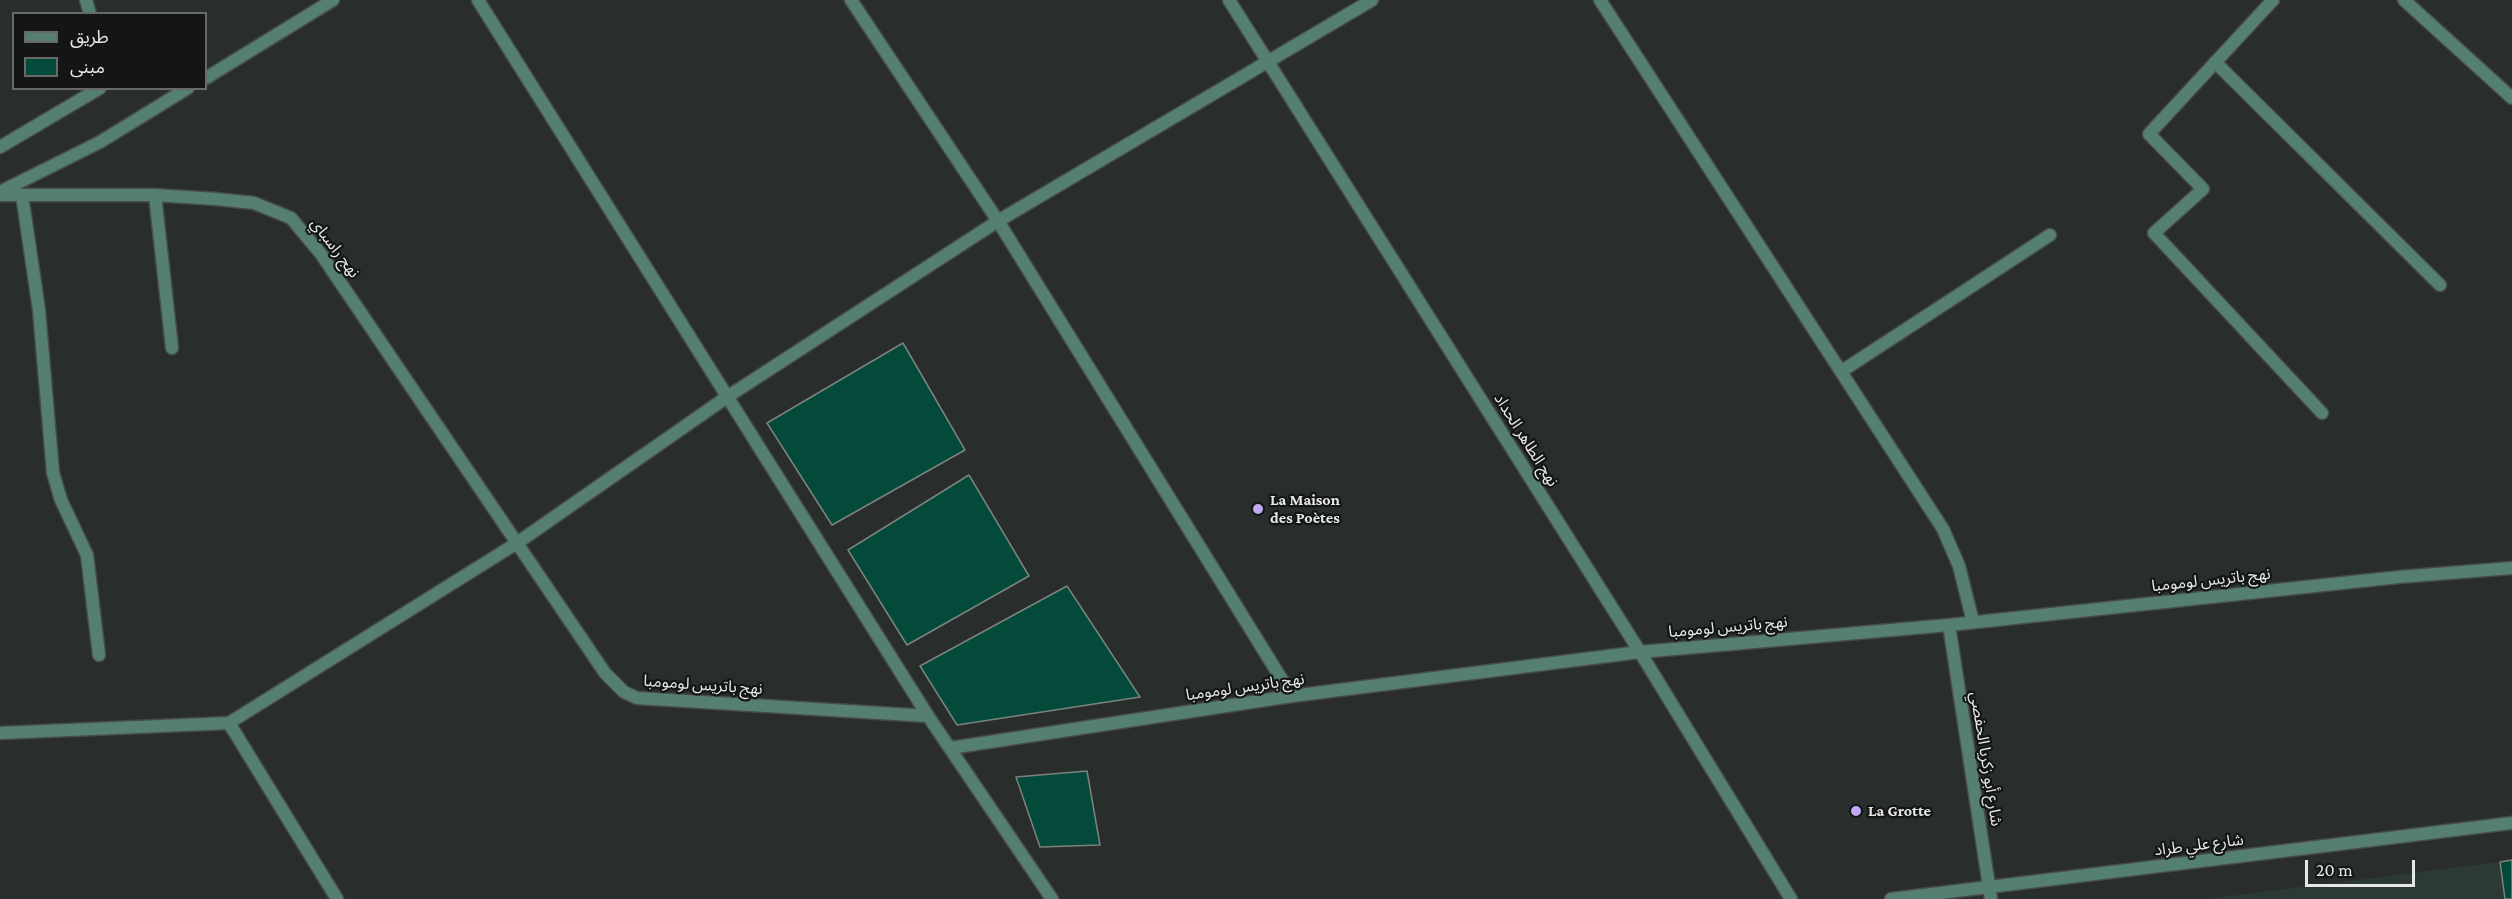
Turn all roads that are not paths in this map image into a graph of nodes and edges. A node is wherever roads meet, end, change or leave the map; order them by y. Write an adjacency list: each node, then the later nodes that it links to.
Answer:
1 (333, 0): 11 (street)
2 (478, 0): 24 (street)
3 (851, 0): 19 (street)
4 (1229, 0): 9 (street, نهج الطاهر الحداد)
5 (1372, 0): 9 (street)
6 (1600, 0): 23 (street)
7 (2273, 0): 10 (street)
8 (2404, 0): 14 (street)
9 (1267, 62): 19 (street); 30 (street, نهج الطاهر الحداد)
10 (2215, 62): 21 (street); 25 (street)
11 (207, 77)
12 (96, 90): 15 (street)
13 (185, 90): 16 (street)
14 (2512, 98)
15 (0, 147)
16 (0, 194): 17 (street, نهج راسباي)
17 (22, 195): 18 (street, نهج راسباي); 31 (street)
18 (155, 195): 22 (street); 26 (street, نهج راسباي)
19 (998, 221): 24 (street); 32 (street)
20 (2050, 235): 23 (street)
21 (2440, 285)
22 (172, 348)
23 (1842, 371): 28 (street)
24 (727, 397): 26 (street); 33 (street)
25 (2322, 413)
26 (517, 543): 33 (street, نهج باتريس لومومبا); 34 (street)
27 (2512, 568): 28 (street, نهج باتريس لومومبا)
28 (1973, 622): 29 (street, نهج باتريس لومومبا)
29 (1948, 625): 30 (street, نهج باتريس لومومبا); 38 (street, شارع أبو زكريا الحفصي)
30 (1640, 652): 32 (street, نهج باتريس لومومبا); 41 (street, نهج الطاهر الحداد)
31 (99, 655)
32 (1292, 696): 36 (street, نهج باتريس لومومبا)
33 (928, 716): 36 (street)
34 (229, 723): 35 (street); 39 (street)
35 (0, 733)
36 (950, 748): 40 (street)
37 (2512, 823): 38 (street, شارع علي طراد)
38 (1990, 894): 42 (street, شارع علي طراد)
39 (337, 899)
40 (1052, 899)
41 (1791, 899)
42 (1891, 899)

